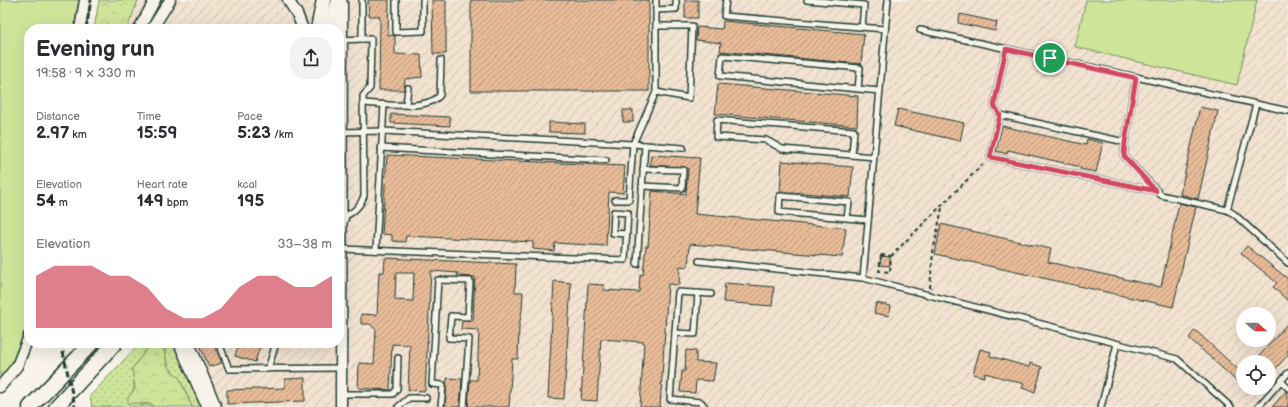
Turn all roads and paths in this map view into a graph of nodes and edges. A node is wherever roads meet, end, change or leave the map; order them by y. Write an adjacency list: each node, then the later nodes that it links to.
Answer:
1 (85, 0): 17 (street)
2 (156, 0): 18 (street)
3 (170, 0): 19 (street)
4 (288, 0): 20 (street)
5 (324, 0): 21 (main road)
6 (339, 0): 22 (main road)
7 (342, 0): 23 (street)
8 (362, 0): 29 (lane)
9 (396, 0): 10 (lane)
10 (423, 0)
11 (656, 0): 16 (lane)
12 (676, 0): 16 (lane)
13 (726, 0): 25 (lane)
14 (807, 0): 25 (lane)
15 (888, 0): 26 (lane)
16 (656, 10): 24 (lane)
17 (81, 24)
18 (142, 24)
19 (155, 24)
20 (300, 24)
21 (319, 24)
22 (332, 24)
23 (341, 24)
24 (656, 26): 36 (lane); 36 (lane)
25 (862, 27): 26 (lane)
26 (885, 29): 35 (lane)
27 (920, 30): 30 (lane)
28 (344, 40): 29 (lane)
29 (362, 40): 37 (lane)
30 (1006, 49): 32 (lane); 42 (lane)
31 (441, 60): 39 (lane)
32 (1136, 78): 40 (lane); 46 (lane)
33 (408, 88): 39 (lane)
34 (858, 89): 34 (lane); 35 (lane)
35 (880, 91): 52 (lane)
36 (656, 92): 47 (lane)
37 (363, 103): 38 (lane); 43 (lane)
38 (384, 104): 39 (lane); 44 (lane)
39 (406, 104)
40 (1256, 104): 41 (lane); 60 (lane)
41 (1288, 111)
42 (1000, 115): 46 (lane); 53 (lane)
43 (362, 131): 44 (lane); 45 (lane); 61 (lane)
44 (382, 131): 47 (lane); 49 (lane)
45 (344, 132)
46 (1125, 142): 57 (lane)
47 (633, 144): 48 (lane); 58 (lane)
48 (645, 145): 50 (lane); 55 (lane)
49 (381, 148): 54 (lane); 66 (lane)
50 (683, 148)
51 (852, 155): 51 (lane); 52 (lane)
52 (874, 157): 63 (lane)
53 (990, 157): 57 (lane); 59 (path)
54 (606, 160)
55 (643, 168): 56 (lane); 56 (lane)
56 (642, 186): 70 (lane)
57 (1156, 191): 60 (lane)
58 (615, 200)
59 (942, 207): 67 (path); 74 (path)
60 (1227, 210): 69 (lane)
61 (344, 217)
62 (848, 218): 62 (lane); 63 (lane)
63 (868, 220): 71 (lane)
64 (627, 234): 64 (lane); 66 (lane)
65 (344, 249): 66 (lane)
66 (376, 250)
67 (891, 256): 67 (path)
68 (699, 261): 71 (lane)
69 (1288, 263)
70 (637, 264)
71 (862, 278): 74 (lane)
72 (698, 293): 73 (lane); 75 (lane); 75 (lane)
73 (711, 294)
74 (930, 295): 76 (lane)
75 (675, 333): 102 (lane)
76 (1117, 344): 103 (lane); 104 (lane)
77 (24, 348): 90 (street)
78 (87, 348): 94 (main road)
79 (110, 348): 95 (main road)
80 (181, 348): 96 (street)
81 (191, 348): 97 (street)
82 (221, 348): 86 (lane)
83 (274, 348): 86 (lane)
84 (341, 348): 87 (street)
85 (398, 358): 92 (lane)
86 (268, 368): 87 (lane)
87 (341, 368): 92 (street)
88 (1288, 374): 89 (lane)
89 (1281, 381): 91 (lane); 105 (lane)
90 (0, 387)
91 (1288, 388)
92 (341, 394): 98 (street)
93 (426, 398): 99 (lane)
94 (30, 407)
95 (56, 407)
96 (206, 407)
97 (216, 407)
98 (341, 407)
99 (398, 407)
100 (441, 407): 101 (lane)
101 (464, 407)
102 (706, 407)
103 (1101, 407)
104 (1231, 407)
105 (1258, 407)

